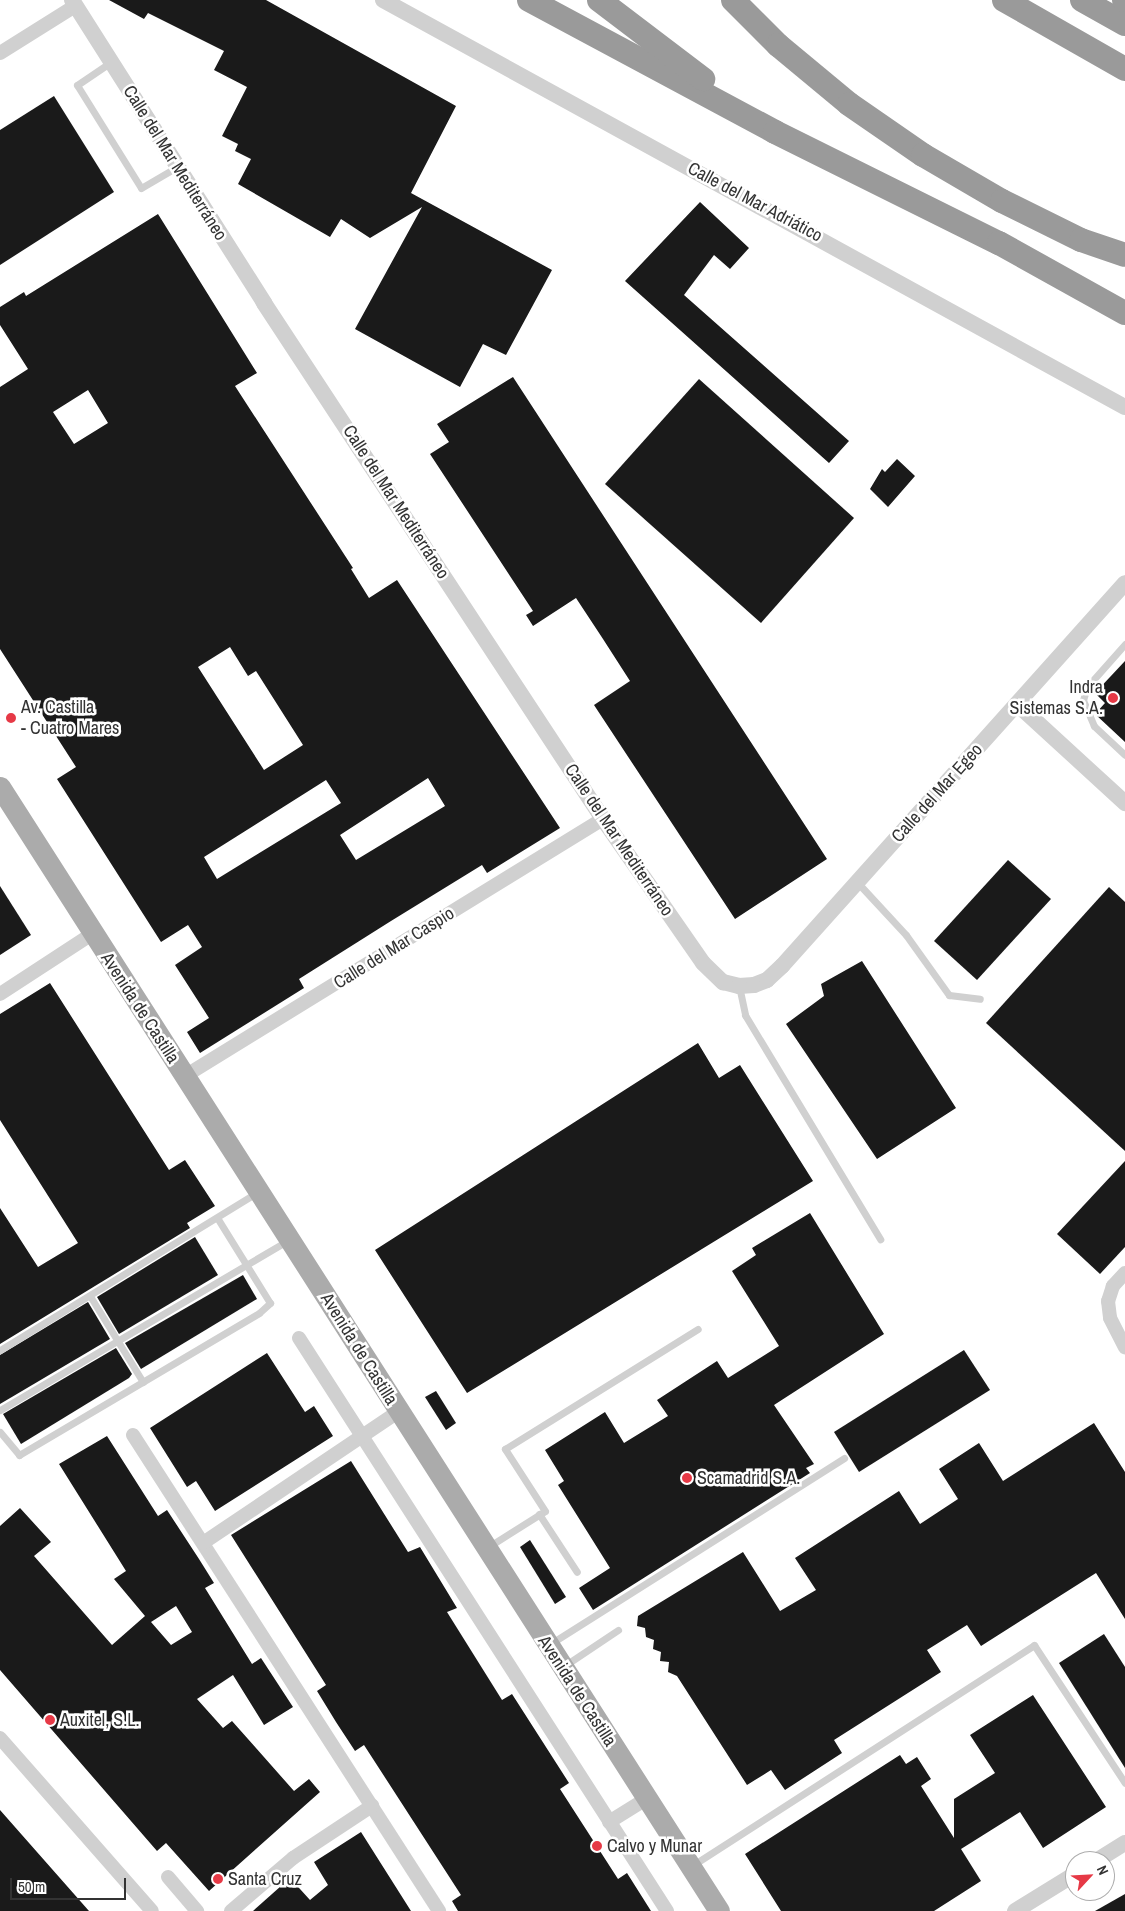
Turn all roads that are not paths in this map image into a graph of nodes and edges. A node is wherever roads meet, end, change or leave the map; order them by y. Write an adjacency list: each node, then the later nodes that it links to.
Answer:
1 (383, 0): 16 (street, Calle del Mar Adriático)
2 (529, 0): 12 (highway)
3 (599, 0): 12 (highway)
4 (733, 0): 14 (highway)
5 (1004, 0): 11 (highway)
6 (1082, 0): 8 (highway)
7 (74, 3): 9 (street); 10 (street, Calle del Mar Mediterráneo)
8 (1125, 24)
9 (0, 52)
10 (111, 62): 13 (street, Calle del Mar Mediterráneo); 13 (lane)
11 (1125, 69)
12 (775, 132): 15 (highway)
13 (178, 167): 23 (street, Calle del Mar Mediterráneo)
14 (1125, 255)
15 (1125, 313)
16 (1125, 407)
17 (1125, 583): 19 (street, Calle del Mar Egeo)
18 (1125, 644): 20 (lane)
19 (1016, 704): 22 (street); 24 (street, Calle del Mar Egeo)
20 (1125, 755)
21 (0, 787): 25 (main road, Avenida de Castilla)
22 (1125, 803)
23 (604, 819): 26 (street, Calle del Mar Mediterráneo); 29 (street, Calle del Mar Caspio)
24 (857, 882): 26 (street, Calle del Mar Egeo); 28 (lane)
25 (92, 934): 27 (street); 29 (main road, Avenida de Castilla)
26 (739, 986): 32 (lane)
27 (0, 994)
28 (980, 999)
29 (185, 1076): 30 (main road, Avenida de Castilla)
30 (258, 1192): 31 (lane); 33 (main road, Avenida de Castilla)
31 (218, 1219): 34 (lane); 36 (lane)
32 (880, 1239)
33 (289, 1240): 34 (lane); 44 (main road, Avenida de Castilla)
34 (247, 1266): 39 (lane); 42 (lane)
35 (1125, 1273): 40 (street)
36 (90, 1296): 39 (lane); 41 (lane)
37 (698, 1329): 49 (lane)
38 (299, 1338): 47 (street)
39 (118, 1341): 42 (lane); 43 (lane)
40 (1125, 1347)
41 (0, 1350)
42 (143, 1382): 45 (lane)
43 (0, 1410)
44 (398, 1412): 47 (street); 51 (main road, Avenida de Castilla)
45 (0, 1432)
46 (133, 1435): 50 (street)
47 (361, 1435): 50 (street); 60 (street)
48 (844, 1458): 54 (lane)
49 (539, 1514): 51 (lane); 52 (lane)
50 (203, 1543): 59 (street)
51 (485, 1548): 54 (main road, Avenida de Castilla)
52 (577, 1572)
53 (618, 1630): 55 (lane)
54 (547, 1645): 55 (main road, Avenida de Castilla)
55 (562, 1668): 58 (main road, Avenida de Castilla)
56 (0, 1738): 66 (street)
57 (1125, 1783): 63 (lane)
58 (646, 1799): 60 (street); 63 (main road, Avenida de Castilla)
59 (372, 1806): 68 (street); 69 (street)
60 (609, 1822): 70 (street)
61 (1125, 1843): 62 (street)
62 (1112, 1851)
63 (691, 1867): 71 (main road, Avenida de Castilla)
64 (168, 1876): 67 (street)
65 (1065, 1880): 72 (street)
66 (152, 1911)
67 (197, 1911)
68 (231, 1911)
69 (439, 1911)
70 (667, 1911)
71 (719, 1911)
72 (1014, 1911)

